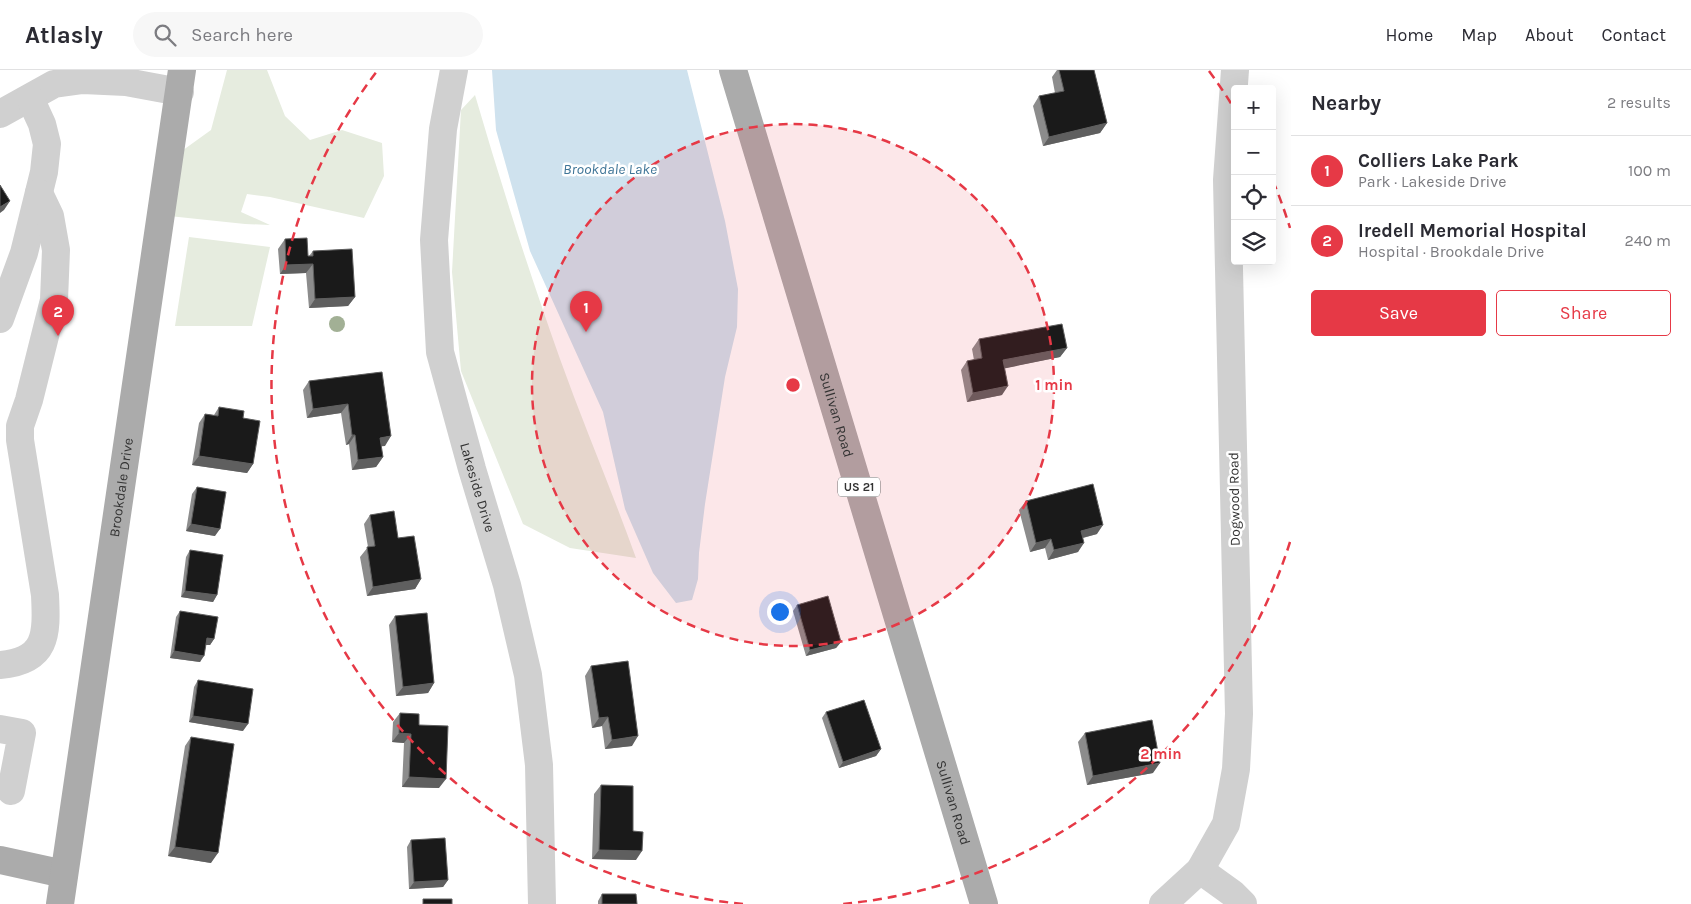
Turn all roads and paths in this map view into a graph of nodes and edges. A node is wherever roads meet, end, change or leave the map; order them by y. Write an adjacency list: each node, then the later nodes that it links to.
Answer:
1 (454, 70): 17 (street, Lakeside Drive)
2 (733, 70): 18 (main road, Sullivan Road / US 21)
3 (1235, 70): 14 (street, Dogwood Road)
4 (181, 81): 5 (street); 15 (main road, Brookdale Drive)
5 (30, 98): 6 (street); 7 (street)
6 (0, 114)
7 (39, 193): 8 (street); 10 (street)
8 (8, 277): 9 (street)
9 (0, 319)
10 (0, 665)
11 (0, 729): 12 (street)
12 (11, 792)
13 (0, 860): 15 (main road)
14 (1200, 870): 19 (street, Dogwood Road); 20 (street)
15 (64, 874): 16 (main road, Brookdale Drive)
16 (60, 904)
17 (542, 904)
18 (984, 904)
19 (1163, 904)
20 (1243, 904)

